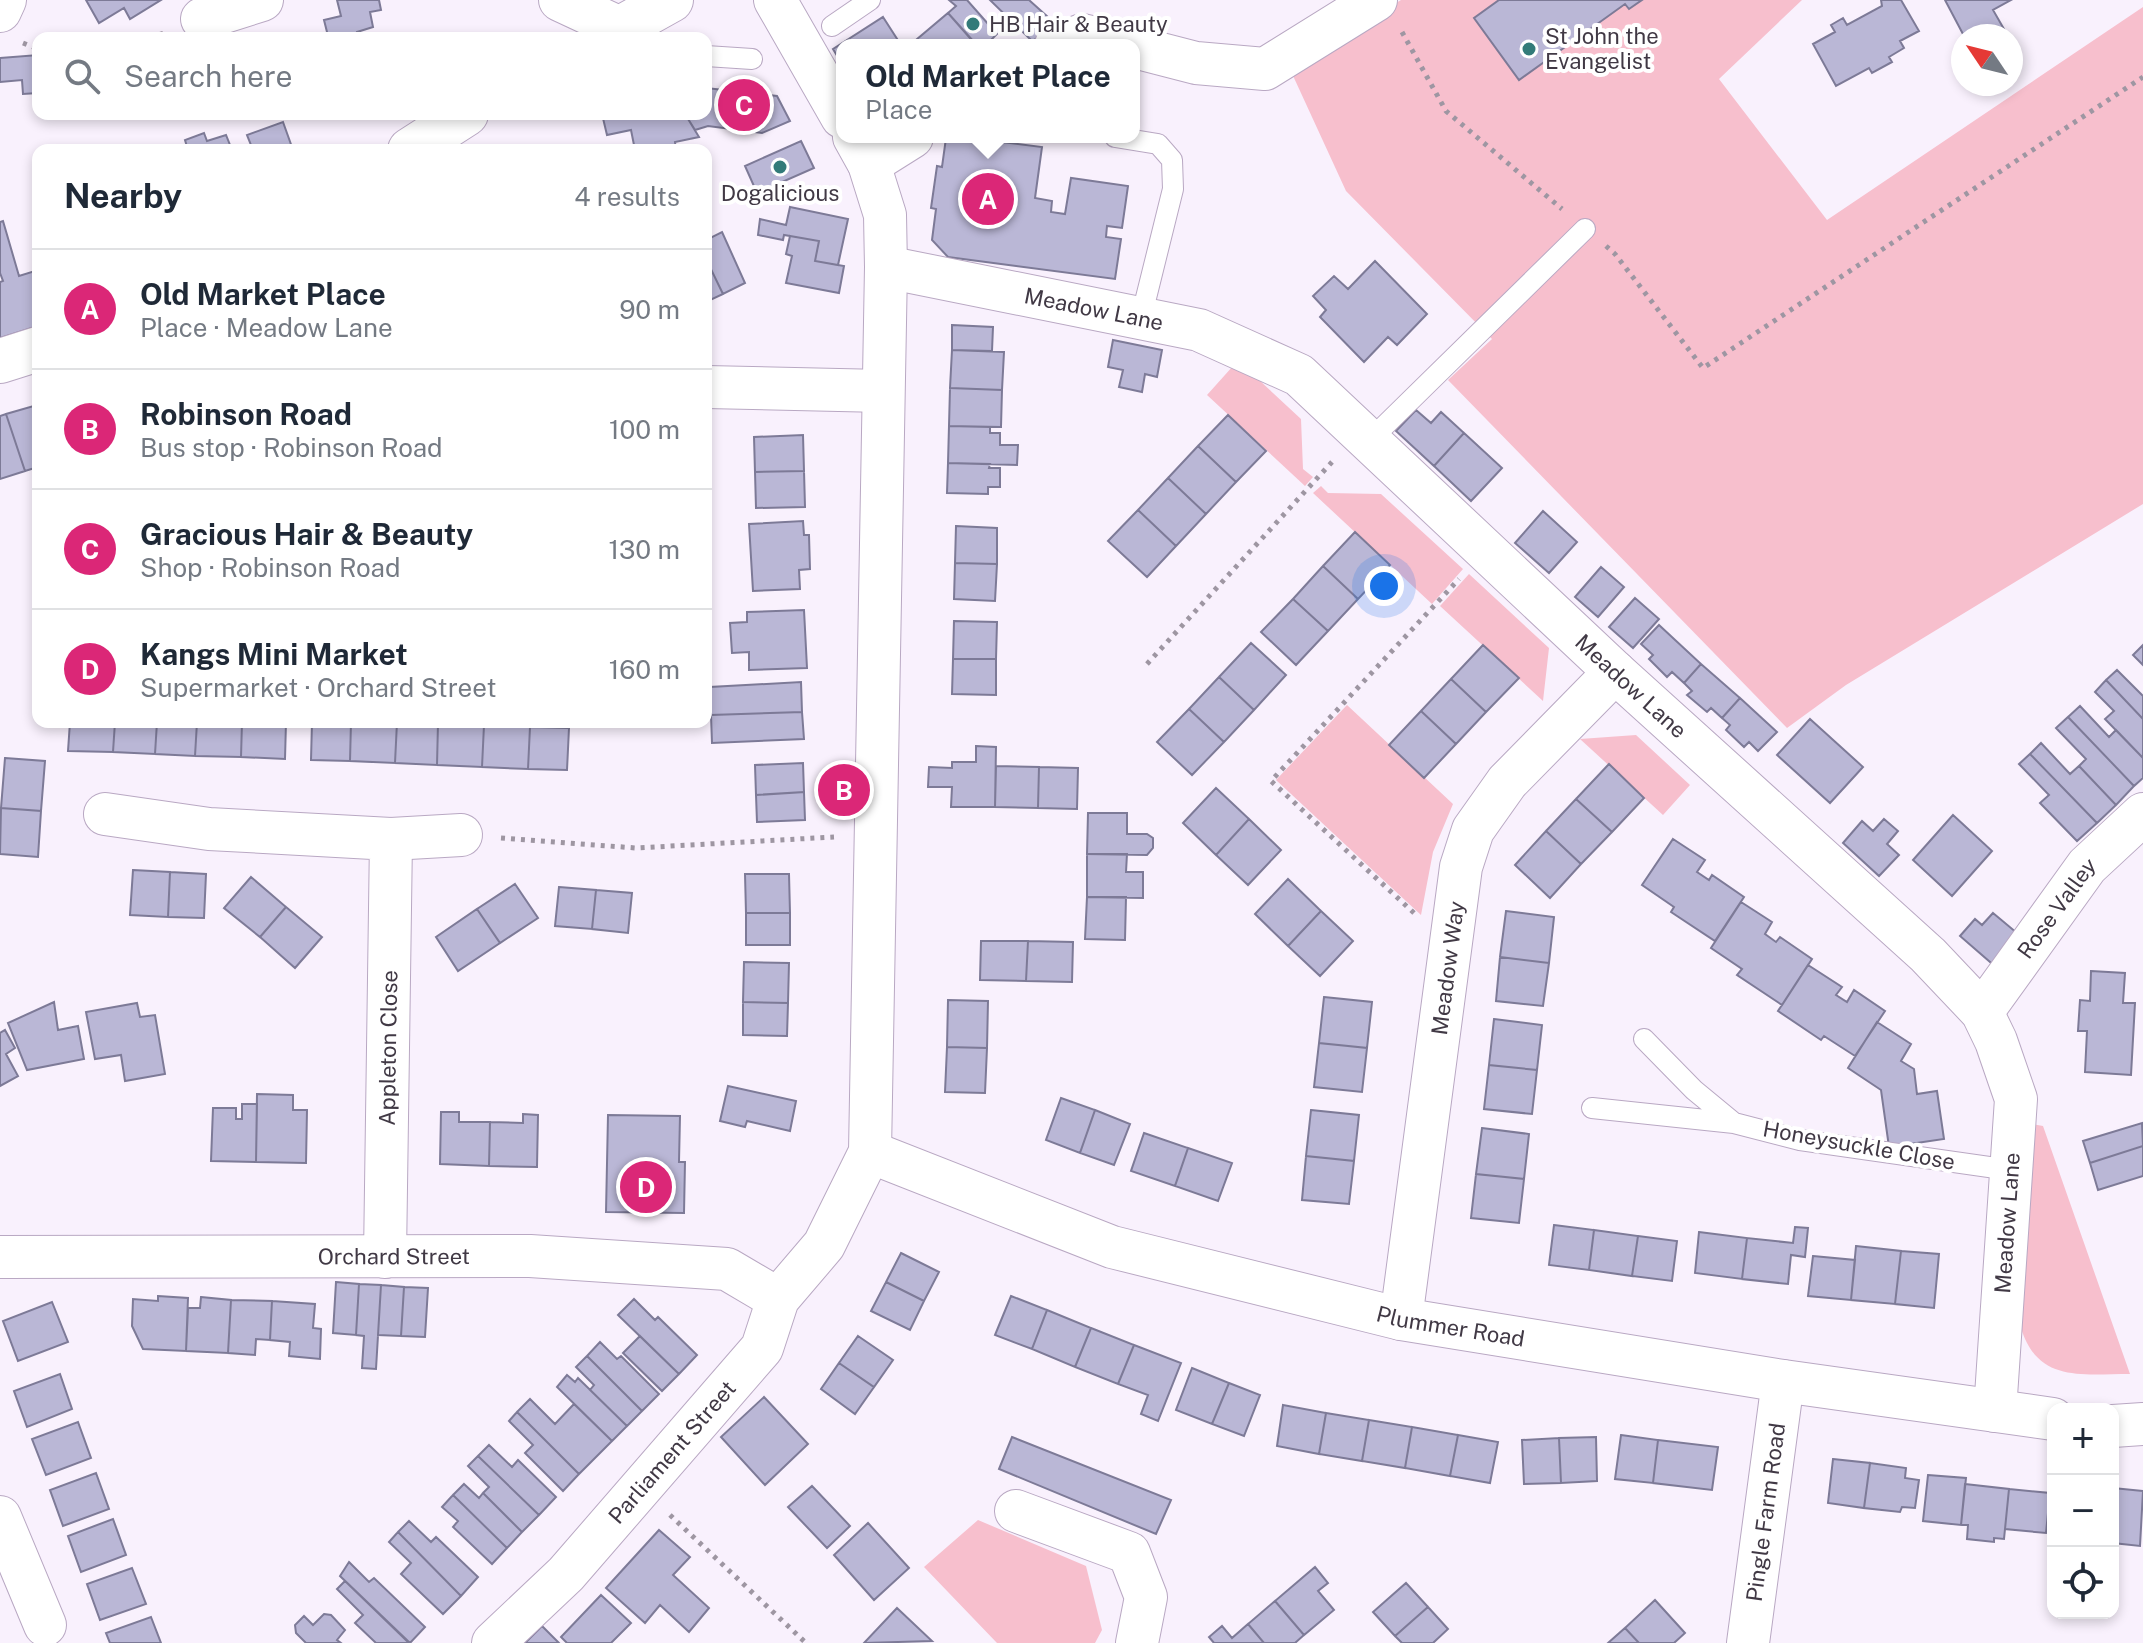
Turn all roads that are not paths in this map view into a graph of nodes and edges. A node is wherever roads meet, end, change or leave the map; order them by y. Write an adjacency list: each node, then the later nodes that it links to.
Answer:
1 (5, 0): 7 (street)
2 (262, 0): 9 (street)
3 (560, 0): 11 (street)
4 (671, 0): 12 (main road)
5 (775, 0): 18 (street)
6 (870, 0): 10 (lane)
7 (0, 11)
8 (1388, 14): 15 (street)
9 (202, 19)
10 (832, 26)
11 (609, 32)
12 (613, 32)
13 (1072, 39): 14 (street)
14 (1099, 39)
15 (1140, 49)
16 (712, 56): 17 (lane)
17 (752, 59)
18 (836, 107)
19 (1140, 141): 24 (lane)
20 (891, 143): 21 (street)
21 (862, 151): 23 (street)
22 (1585, 229): 29 (lane)
23 (886, 267): 24 (street, Meadow Lane); 28 (street)
24 (1141, 318): 29 (street, Meadow Lane)
25 (32, 351): 26 (main road)
26 (0, 361)
27 (712, 387): 28 (street)
28 (883, 391): 39 (street)
29 (1364, 436): 30 (street, Meadow Lane)
30 (1615, 672): 35 (street, Meadow Lane); 44 (street, Meadow Way)
31 (105, 814): 34 (street)
32 (2143, 814): 35 (street, Rose Valley)
33 (461, 835): 34 (street)
34 (391, 839): 42 (street, Appleton Close)
35 (1982, 1012): 40 (street, Meadow Lane)
36 (1644, 1039): 38 (lane, Honeysuckle Close)
37 (1592, 1108): 38 (lane)
38 (1734, 1123): 40 (lane, Honeysuckle Close)
39 (870, 1152): 43 (street, Parliament Street); 44 (street, Plummer Road)
40 (2010, 1170): 46 (street, Meadow Lane)
41 (0, 1257): 42 (street, Orchard Street)
42 (385, 1257): 43 (street, Orchard Street)
43 (778, 1299): 53 (street, Parliament Street)
44 (1401, 1319): 45 (street, Plummer Road)
45 (1783, 1381): 46 (street, Plummer Road); 55 (street, Pingle Farm Road)
46 (1995, 1411): 47 (street, Plummer Road)
47 (2047, 1418)
48 (2143, 1424): 49 (street)
49 (2119, 1426)
50 (1016, 1511): 54 (street)
51 (0, 1517): 52 (street)
52 (45, 1625)
53 (493, 1643)
54 (1137, 1643)
55 (1748, 1643)

